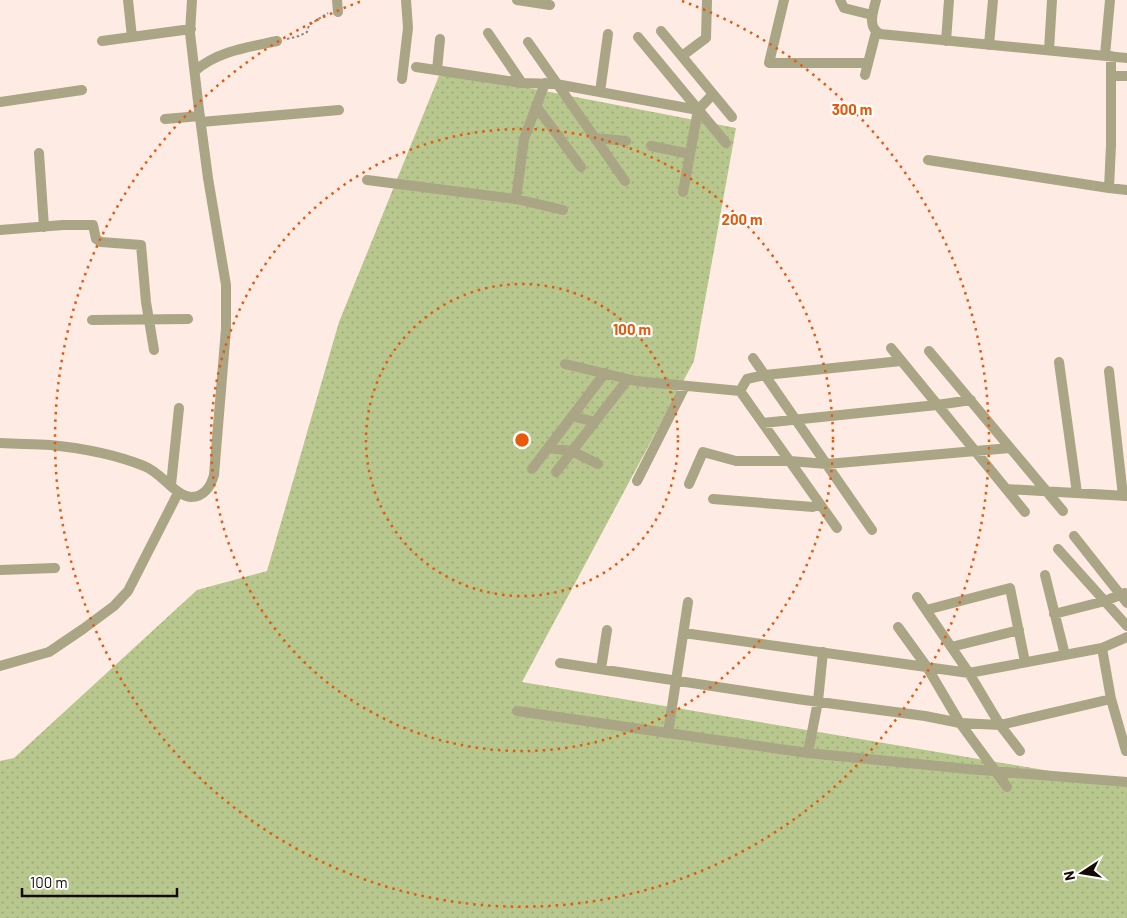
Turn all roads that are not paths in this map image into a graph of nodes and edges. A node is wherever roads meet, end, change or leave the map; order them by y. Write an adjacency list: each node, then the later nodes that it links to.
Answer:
1 (128, 0): 23 (street)
2 (192, 0): 17 (street)
3 (337, 0): 15 (street)
4 (406, 0): 41 (street)
5 (517, 0): 14 (street)
6 (707, 0): 31 (street)
7 (784, 0): 34 (street)
8 (840, 0): 16 (street)
9 (876, 0): 16 (street)
10 (949, 0): 27 (street)
11 (993, 0): 29 (street)
12 (1052, 0): 30 (street)
13 (1110, 0): 32 (street)
14 (550, 5)
15 (338, 12)
16 (872, 15): 19 (street)
17 (191, 29): 23 (street); 37 (street)
18 (661, 31): 31 (street)
19 (876, 32): 27 (street); 34 (street)
20 (488, 33): 42 (street)
21 (608, 34): 46 (street)
22 (638, 36): 51 (street)
23 (132, 37): 25 (street)
24 (440, 39): 36 (street)
25 (102, 41)
26 (278, 41): 37 (street)
27 (946, 41): 29 (street)
28 (528, 42): 44 (street)
29 (990, 45): 30 (street)
30 (1049, 50): 32 (street)
31 (682, 56): 47 (street)
32 (1108, 56): 33 (street); 39 (street)
33 (1127, 58)
34 (868, 63): 38 (street)
35 (416, 67): 36 (street)
36 (437, 70): 42 (street)
37 (195, 71): 53 (street)
38 (865, 75)
39 (1112, 76): 40 (street); 65 (street)
40 (1127, 76)
41 (402, 80)
42 (522, 83): 43 (street)
43 (545, 83): 44 (street); 49 (street)
44 (556, 84): 46 (street); 55 (street)
45 (82, 90): 48 (street)
46 (600, 92): 51 (street)
47 (713, 94): 51 (street); 52 (street)
48 (0, 102)
49 (536, 106): 62 (street); 68 (street)
50 (340, 110): 53 (street)
51 (698, 110): 57 (street); 60 (street)
52 (732, 117)
53 (201, 119): 54 (street); 110 (street)
54 (165, 120)
55 (595, 138): 56 (street); 64 (street)
56 (626, 141)
57 (726, 143)
58 (651, 146): 60 (street)
59 (39, 154): 70 (street)
60 (690, 154): 67 (street)
61 (928, 160): 65 (street)
62 (581, 167)
63 (367, 180): 68 (street)
64 (625, 181)
65 (1109, 188): 66 (street)
66 (1127, 190)
67 (683, 192)
68 (516, 199): 69 (street)
69 (564, 210)
70 (44, 227): 71 (street); 74 (street)
71 (0, 230)
72 (188, 319): 74 (street)
73 (92, 320): 74 (street)
74 (149, 320): 76 (street)
75 (891, 348): 79 (street)
76 (154, 350)
77 (929, 351): 88 (street)
78 (753, 358): 84 (street)
79 (901, 361): 84 (street); 89 (street)
80 (1059, 362): 111 (street)
81 (565, 364): 83 (street)
82 (1109, 371): 112 (street)
83 (605, 373): 85 (street); 91 (street)
84 (765, 375): 87 (street); 92 (street)
85 (628, 379): 86 (street); 93 (street)
86 (685, 386): 87 (street); 105 (street)
87 (740, 391): 94 (street)
88 (971, 400): 89 (street); 97 (street)
89 (938, 405): 92 (street); 99 (street)
90 (179, 408): 107 (street)
91 (572, 416): 93 (street); 96 (street)
92 (796, 420): 94 (street); 102 (street)
93 (595, 422): 98 (street)
94 (763, 424): 100 (street)
95 (0, 443): 107 (street)
96 (548, 448): 98 (street); 103 (street)
97 (1010, 448): 99 (street); 109 (street)
98 (572, 450): 101 (street); 104 (street)
99 (975, 451): 102 (street); 108 (street)
100 (790, 461): 102 (street); 106 (street); 114 (street)
101 (598, 464)
102 (827, 464): 118 (street)
103 (532, 469)
104 (556, 472)
105 (637, 481)
106 (689, 484)
107 (170, 485): 110 (street)
108 (1006, 489): 109 (street); 116 (street)
109 (1047, 491): 111 (street); 115 (street)
110 (178, 493): 143 (street)
111 (1077, 493): 112 (street)
112 (1125, 496)
113 (713, 499): 114 (street)
114 (820, 504): 117 (street)
115 (1063, 511)
116 (1025, 512)
117 (837, 528)
118 (872, 530)
119 (1074, 536): 124 (street)
120 (1058, 549): 127 (street)
121 (55, 568): 122 (street)
122 (0, 570)
123 (1045, 575): 130 (street)
124 (1124, 593): 127 (street); 128 (street)
125 (917, 596): 129 (street)
126 (688, 602): 135 (street)
127 (1105, 602): 130 (street); 131 (street)
128 (1127, 603)
129 (926, 610): 134 (street); 137 (street)
130 (1054, 614): 140 (street)
131 (1127, 626)
132 (898, 627): 144 (street)
133 (607, 630): 145 (street)
134 (1019, 630): 137 (street); 141 (street)
135 (684, 633): 139 (street); 147 (street)
136 (1127, 637): 138 (street)
137 (951, 647): 146 (street)
138 (1102, 648): 140 (street); 148 (street)
139 (823, 652): 144 (street); 149 (street)
140 (1065, 655): 141 (street)
141 (1025, 662): 146 (street)
142 (560, 663): 145 (street)
143 (0, 666)
144 (927, 667): 146 (street); 151 (street)
145 (601, 669): 147 (street)
146 (969, 674): 152 (street)
147 (676, 680): 149 (street); 153 (street)
148 (1110, 699): 152 (street); 154 (street)
149 (818, 702): 151 (street); 156 (street)
150 (517, 711): 153 (street)
151 (960, 723): 152 (street); 157 (street)
152 (1000, 725): 155 (street)
153 (668, 733): 156 (street)
154 (1127, 750)
155 (1020, 751)
156 (808, 753): 157 (street)
157 (996, 771): 158 (street); 159 (street)
158 (1127, 782)
159 (1007, 787)

